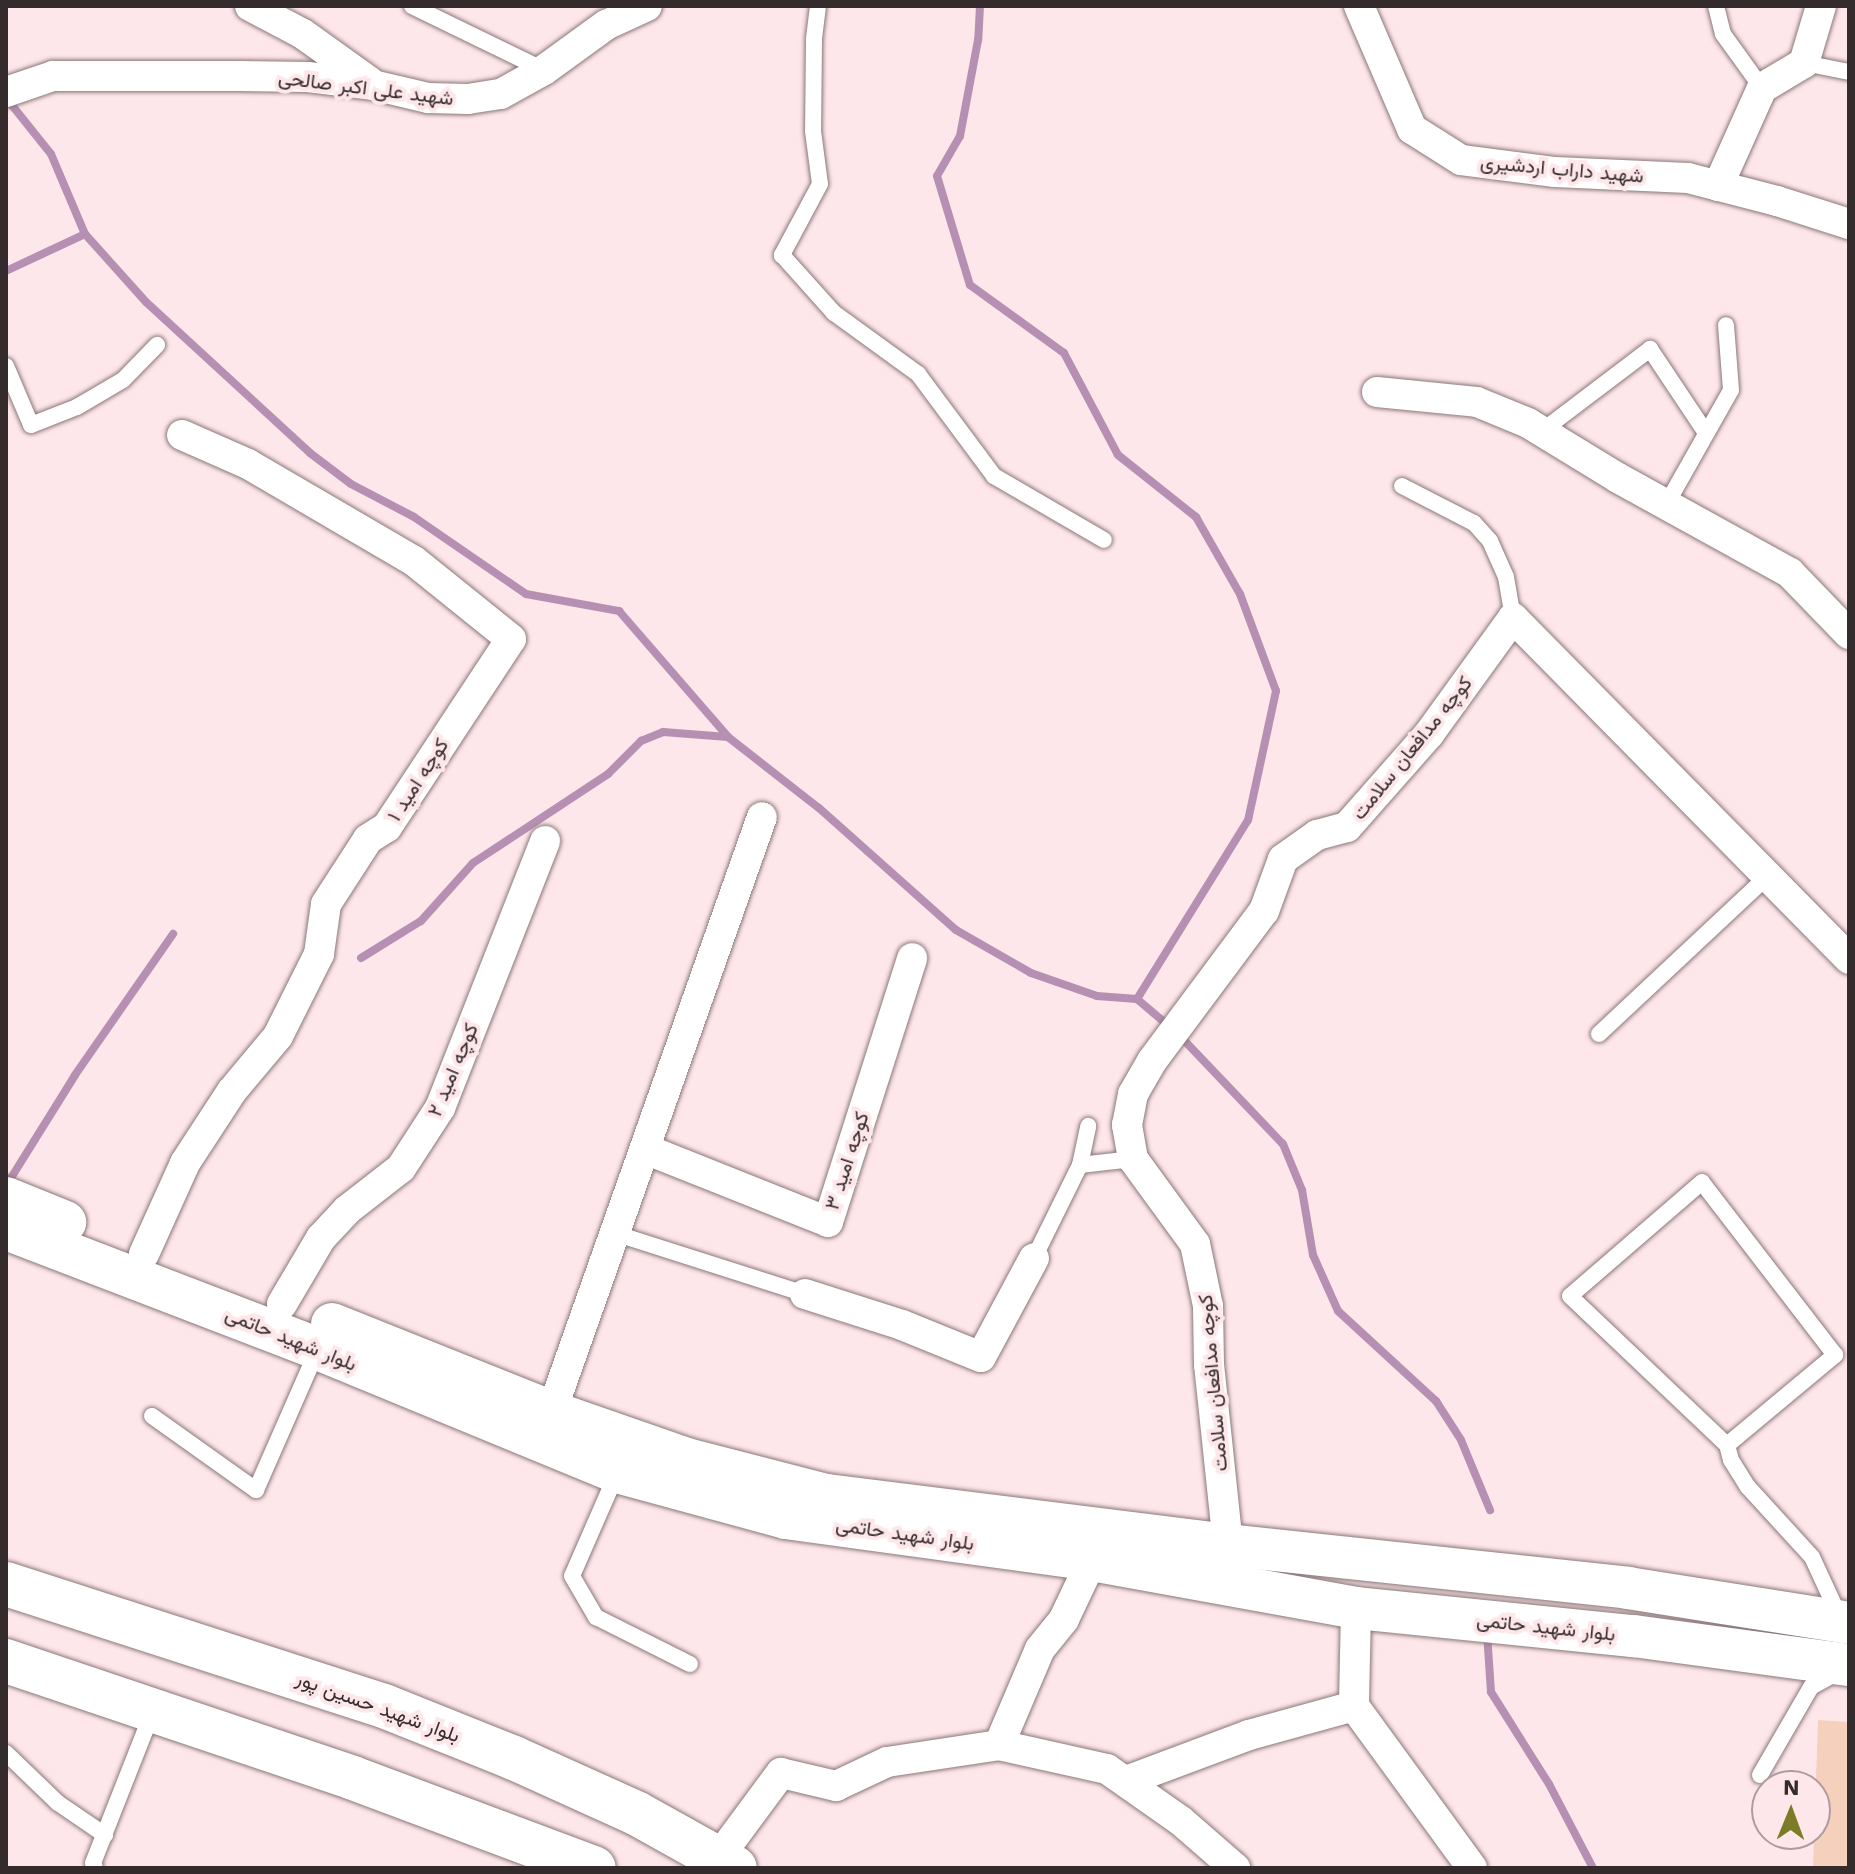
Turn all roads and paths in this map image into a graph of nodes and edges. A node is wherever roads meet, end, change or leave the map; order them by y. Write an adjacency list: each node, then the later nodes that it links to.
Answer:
1 (250, 6): 11 (street)
2 (412, 6): 9 (lane)
3 (647, 6): 9 (street, شهید علی اکبر صالحی)
4 (818, 6): 25 (lane)
5 (1359, 6): 14 (street, شهید داراب اردشیری)
6 (1716, 6): 12 (lane)
7 (1821, 6): 8 (street)
8 (1804, 63): 10 (lane); 12 (street)
9 (544, 70): 11 (street, شهید علی اکبر صالحی)
10 (1849, 72)
11 (373, 85): 13 (street, شهید علی اکبر صالحی)
12 (1762, 88): 14 (street)
13 (9, 90)
14 (1718, 186): 15 (street, شهید داراب اردشیری)
15 (1849, 224)
16 (1726, 325): 21 (lane)
17 (157, 345): 18 (lane)
18 (6, 366)
19 (1377, 392): 20 (street)
20 (1542, 431): 21 (lane); 24 (street)
21 (1706, 433): 24 (lane)
22 (182, 435): 41 (street, کوچه امید ۱)
23 (1402, 486): 26 (lane)
24 (1666, 505): 27 (street)
25 (1104, 540)
26 (1513, 618): 30 (street); 36 (street, کوچه مدافعان سلامت)
27 (1849, 634)
28 (762, 817): 35 (street)
29 (545, 841): 44 (street, کوچه امید ۲)
30 (1770, 874): 32 (street); 33 (lane)
31 (912, 958): 35 (street, کوچه امید ۳)
32 (1849, 959)
33 (1599, 1034)
34 (1088, 1126): 37 (lane)
35 (645, 1149): 40 (street)
36 (1133, 1159): 37 (lane); 50 (street, کوچه مدافعان سلامت)
37 (1080, 1165): 42 (lane)
38 (6, 1198): 41 (main road, بلوار شهید حاتمی)
39 (6, 1229): 45 (main road, بلوار شهید حاتمی)
40 (614, 1233): 43 (lane); 47 (street)
41 (144, 1254): 44 (main road, بلوار شهید حاتمی)
42 (1034, 1258): 43 (street)
43 (805, 1294)
44 (282, 1304): 47 (main road, بلوار شهید حاتمی)
45 (318, 1349): 46 (lane); 47 (main road, بلوار شهید حاتمی)
46 (152, 1416)
47 (546, 1427): 49 (main road, بلوار شهید حاتمی); 50 (main road, بلوار شهید حاتمی)
48 (1727, 1445): 48 (lane); 54 (lane)
49 (617, 1472): 51 (main road, بلوار شهید حاتمی); 56 (lane)
50 (1228, 1545): 54 (main road, بلوار شهید حاتمی)
51 (1092, 1560): 53 (main road, بلوار شهید حاتمی); 60 (street)
52 (6, 1584): 65 (main road, بلوار شهيد حسین پور)
53 (1356, 1608): 57 (main road, بلوار شهید حاتمی); 58 (street)
54 (1845, 1623)
55 (6, 1661): 59 (main road)
56 (690, 1664)
57 (1849, 1666): 62 (lane)
58 (1354, 1706): 63 (street); 69 (street)
59 (153, 1711): 64 (lane); 67 (main road)
60 (999, 1745): 63 (street); 65 (street)
61 (6, 1753): 64 (lane)
62 (1763, 1770)
63 (1126, 1781): 68 (street)
64 (105, 1835): 66 (lane)
65 (727, 1863)
66 (95, 1868)
67 (594, 1868)
68 (1235, 1868)
69 (1472, 1868)

